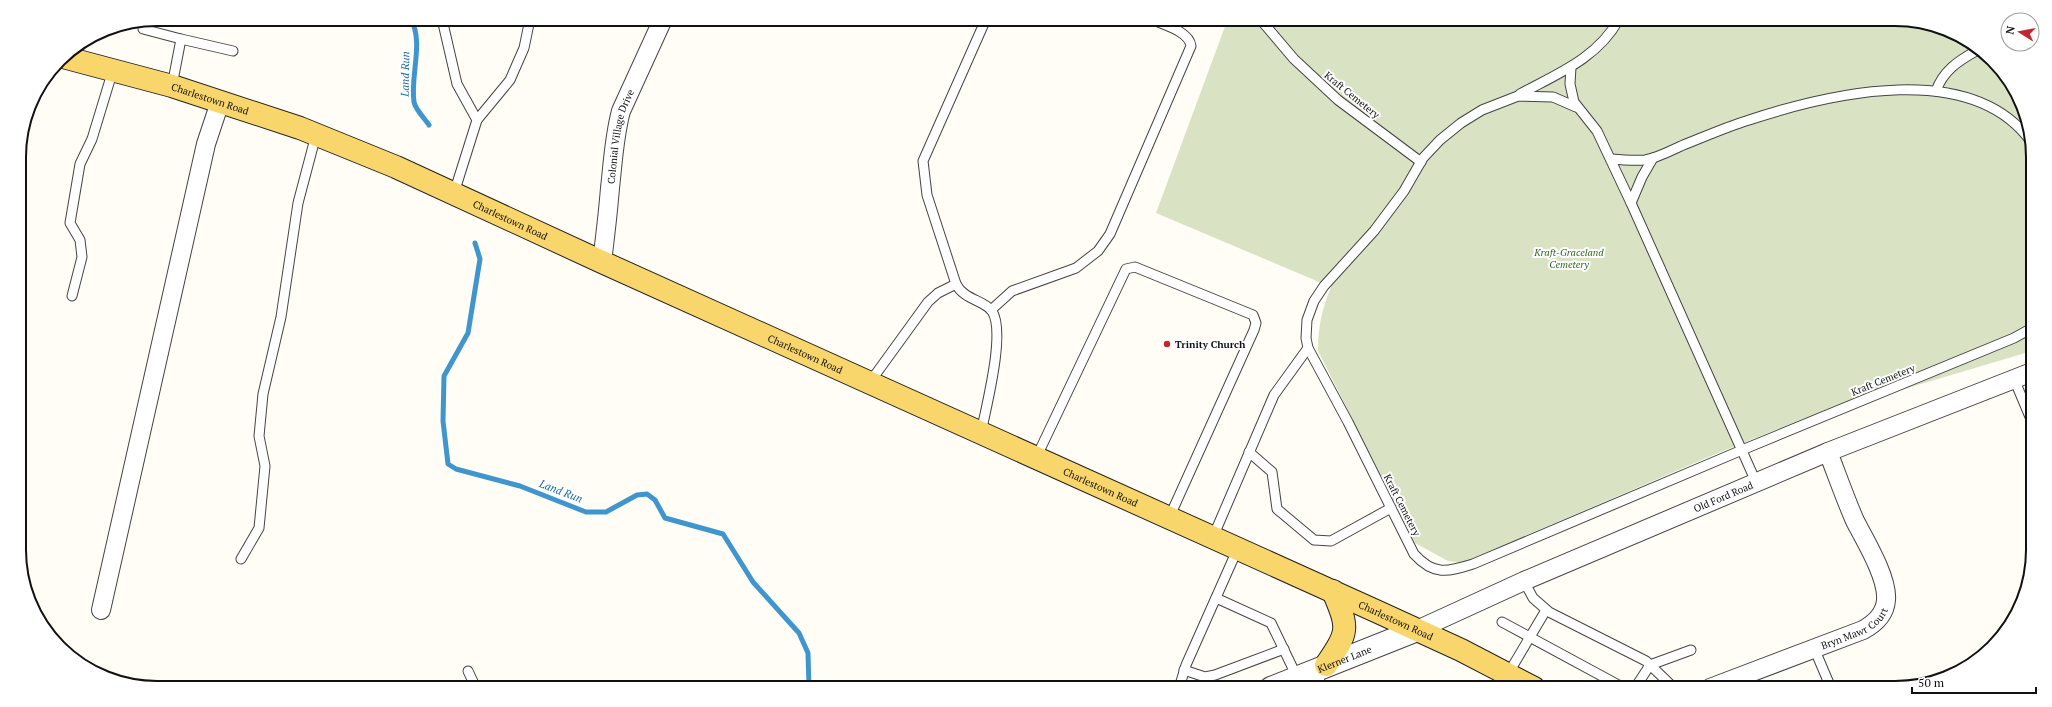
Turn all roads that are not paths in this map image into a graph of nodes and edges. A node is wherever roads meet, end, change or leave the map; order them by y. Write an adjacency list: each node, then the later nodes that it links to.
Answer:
1 (444, 26): 20 (lane)
2 (529, 26): 20 (lane)
3 (660, 26): 28 (street, Colonial Village Drive)
4 (983, 26): 29 (lane)
5 (1166, 26): 31 (lane)
6 (1266, 26): 25 (lane, Kraft Cemetery)
7 (1614, 26): 13 (lane, Kraft Cemetery)
8 (143, 27): 9 (lane)
9 (181, 39): 10 (lane); 15 (lane)
10 (233, 51)
11 (1973, 53): 16 (lane)
12 (71, 59): 14 (main road, Charlestown Road)
13 (1571, 67): 17 (lane, Kraft Cemetery); 19 (lane)
14 (112, 70): 15 (main road, Charlestown Road); 30 (lane)
15 (172, 86): 18 (main road, Charlestown Road)
16 (1936, 91): 21 (lane); 23 (lane)
17 (1518, 96): 19 (lane, Kraft Cemetery); 25 (lane, Kraft Cemetery)
18 (220, 102): 22 (main road, Charlestown Road); 52 (street)
19 (1576, 107): 24 (lane, Kraft Cemetery)
20 (477, 120): 26 (lane)
21 (2023, 131)
22 (316, 135): 26 (main road, Charlestown Road); 48 (lane)
23 (1653, 158): 24 (lane); 27 (lane)
24 (1611, 159): 27 (lane, Kraft Cemetery)
25 (1421, 162): 33 (lane, Kraft Cemetery)
26 (454, 193): 28 (main road, Charlestown Road)
27 (1631, 203): 39 (lane, Kraft Cemetery)
28 (602, 262): 36 (main road, Charlestown Road)
29 (956, 284): 31 (lane); 36 (lane)
30 (72, 296)
31 (991, 310): 38 (lane)
32 (2026, 331): 39 (lane, Kraft Cemetery)
33 (1308, 348): 40 (lane); 44 (lane, Kraft Cemetery)
34 (2026, 374): 35 (street, Old Ford Road)
35 (2014, 379): 37 (lane); 41 (street, Old Ford Road)
36 (869, 383): 38 (main road, Charlestown Road)
37 (2026, 407)
38 (981, 433): 42 (main road, Charlestown Road)
39 (1742, 450): 43 (lane, Kraft Cemetery); 44 (lane, Kraft Cemetery)
40 (1250, 452): 44 (lane); 46 (lane)
41 (1828, 452): 43 (street, Old Ford Road); 60 (street, Bryn Mawr Court)
42 (1036, 458): 45 (main road, Charlestown Road); 45 (lane)
43 (1756, 482): 49 (street, Old Ford Road)
44 (1391, 508)
45 (1169, 518): 46 (main road, Charlestown Road)
46 (1213, 537): 47 (main road, Charlestown Road)
47 (1238, 548): 50 (main road, Charlestown Road); 51 (lane)
48 (241, 559)
49 (1524, 581): 53 (lane); 55 (street, Old Ford Road)
50 (1333, 591): 55 (main road, Charlestown Road); 68 (main road)
51 (1216, 598): 61 (lane); 65 (lane)
52 (101, 610)
53 (1546, 610): 56 (lane); 57 (lane)
54 (1502, 622): 57 (lane)
55 (1417, 630): 67 (main road, Charlestown Road); 68 (street, Klerner Lane)
56 (1592, 634): 58 (lane); 59 (lane)
57 (1529, 638): 67 (lane); 73 (lane)
58 (1587, 643)
59 (1611, 644): 63 (lane); 64 (lane)
60 (1814, 648): 76 (street, Bryn Mawr Court); 77 (lane)
61 (1284, 649): 65 (lane); 68 (lane)
62 (1691, 650): 64 (lane)
63 (1606, 652)
64 (1650, 665): 74 (lane); 75 (lane)
65 (1184, 670): 70 (lane)
66 (468, 671): 69 (lane)
67 (1508, 674): 72 (main road, Charlestown Road)
68 (1315, 675): 71 (street, Klerner Lane)
69 (473, 681)
70 (1181, 681)
71 (1295, 681)
72 (1521, 681)
73 (1613, 681)
74 (1640, 681)
75 (1667, 681)
76 (1728, 681)
77 (1829, 681)

